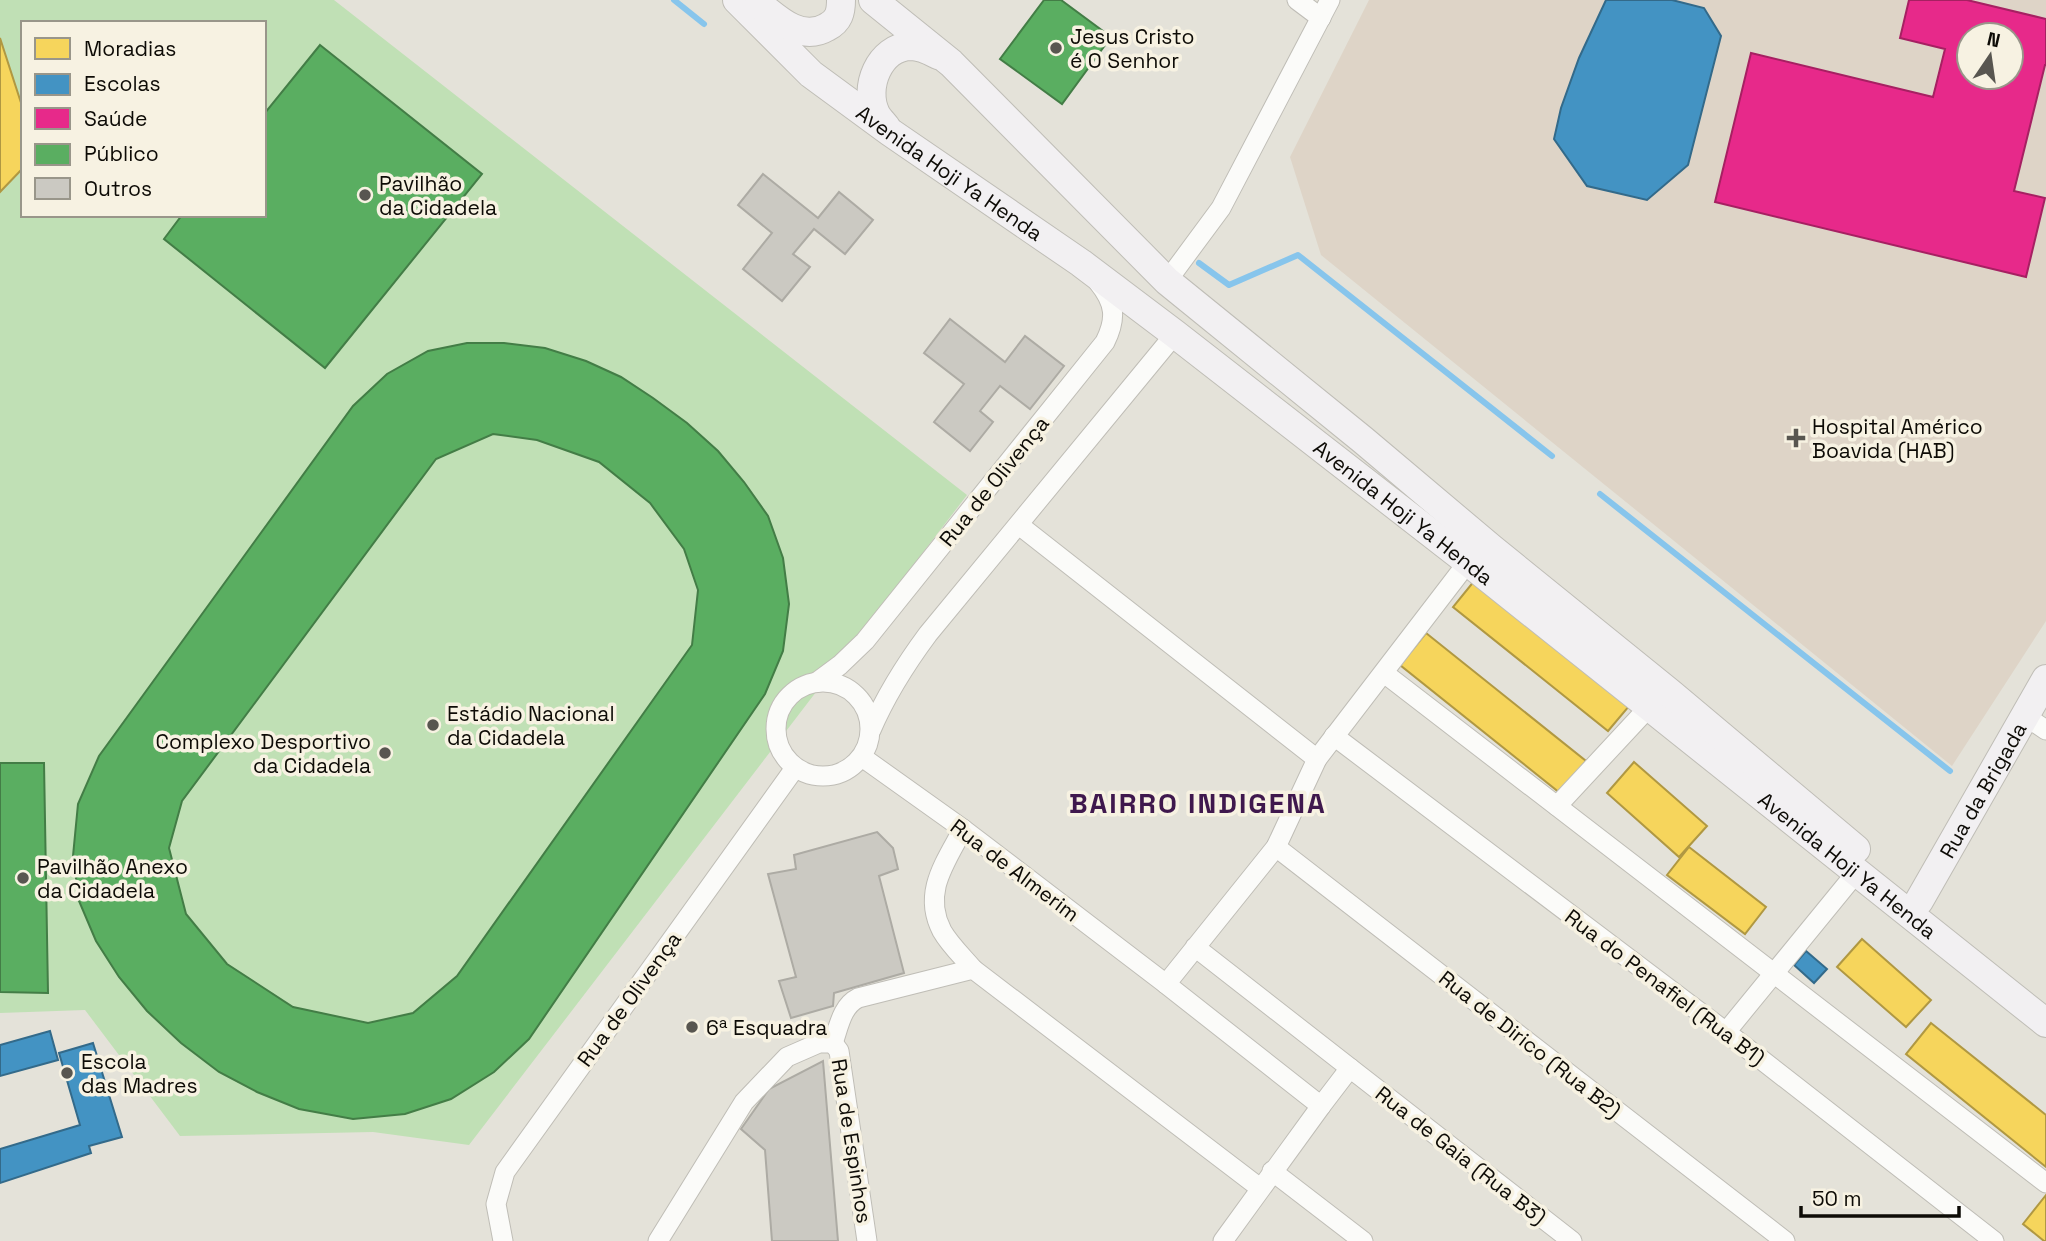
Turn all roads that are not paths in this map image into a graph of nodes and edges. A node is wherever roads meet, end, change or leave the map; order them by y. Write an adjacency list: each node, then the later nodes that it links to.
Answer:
1 (841, 0): 5 (main road)
2 (873, 0): 7 (main road)
3 (1297, 0): 6 (street)
4 (1330, 0): 6 (street)
5 (747, 5): 8 (main road, Avenida Hoji Ya Henda)
6 (1321, 18): 10 (street)
7 (951, 63): 8 (main road); 10 (main road, Avenida Hoji Ya Henda)
8 (890, 132): 9 (main road, Avenida Hoji Ya Henda)
9 (1081, 262): 11 (main road, Avenida Hoji Ya Henda); 16 (street, Rua de Olivença)
10 (1167, 281): 28 (main road, Avenida Hoji Ya Henda)
11 (1175, 334): 12 (street); 13 (main road, Avenida Hoji Ya Henda)
12 (1019, 525): 19 (street); 22 (street)
13 (1468, 562): 14 (street); 17 (main road, Avenida Hoji Ya Henda)
14 (1384, 673): 20 (street); 24 (street)
15 (2046, 679): 18 (main road, Rua da Brigada)
16 (817, 682): 19 (street); 23 (street)
17 (1650, 706): 24 (street); 27 (main road, Avenida Hoji Ya Henda)
18 (2035, 723): 28 (main road, Rua da Brigada)
19 (871, 730): 21 (street)
20 (1334, 736): 22 (street); 35 (street, Rua do Penafiel (Rua B1))
21 (862, 757): 23 (street); 25 (street, Rua de Almerim)
22 (1317, 759): 26 (street)
23 (795, 768): 42 (street, Rua de Olivença)
24 (1557, 806): 31 (street)
25 (962, 829): 30 (street); 32 (street, Rua de Almerim)
26 (1276, 847): 29 (street); 48 (street, Rua de Dirico (Rua B2))
27 (1856, 873): 31 (street); 34 (main road, Avenida Hoji Ya Henda)
28 (1919, 901): 33 (main road, Avenida Hoji Ya Henda)
29 (1195, 947): 32 (street); 37 (street, Rua de Gaia (Rua B3))
30 (973, 969): 36 (street); 41 (street)
31 (1774, 972): 35 (street); 40 (street)
32 (1166, 984): 38 (street, Rua de Almerim)
33 (2046, 1003)
34 (2046, 1023)
35 (1726, 1032): 49 (street, Rua do Penafiel (Rua B1))
36 (833, 1043): 43 (street); 44 (street, Rua de Espinhos)
37 (1350, 1068): 38 (street); 47 (street, Rua de Gaia (Rua B3))
38 (1321, 1105): 39 (street)
39 (1272, 1171): 41 (street); 46 (street)
40 (2046, 1183)
41 (1260, 1188): 45 (street)
42 (503, 1241)
43 (658, 1241)
44 (867, 1241)
45 (1223, 1241)
46 (1363, 1241)
47 (1572, 1241)
48 (1785, 1241)
49 (1994, 1241)

